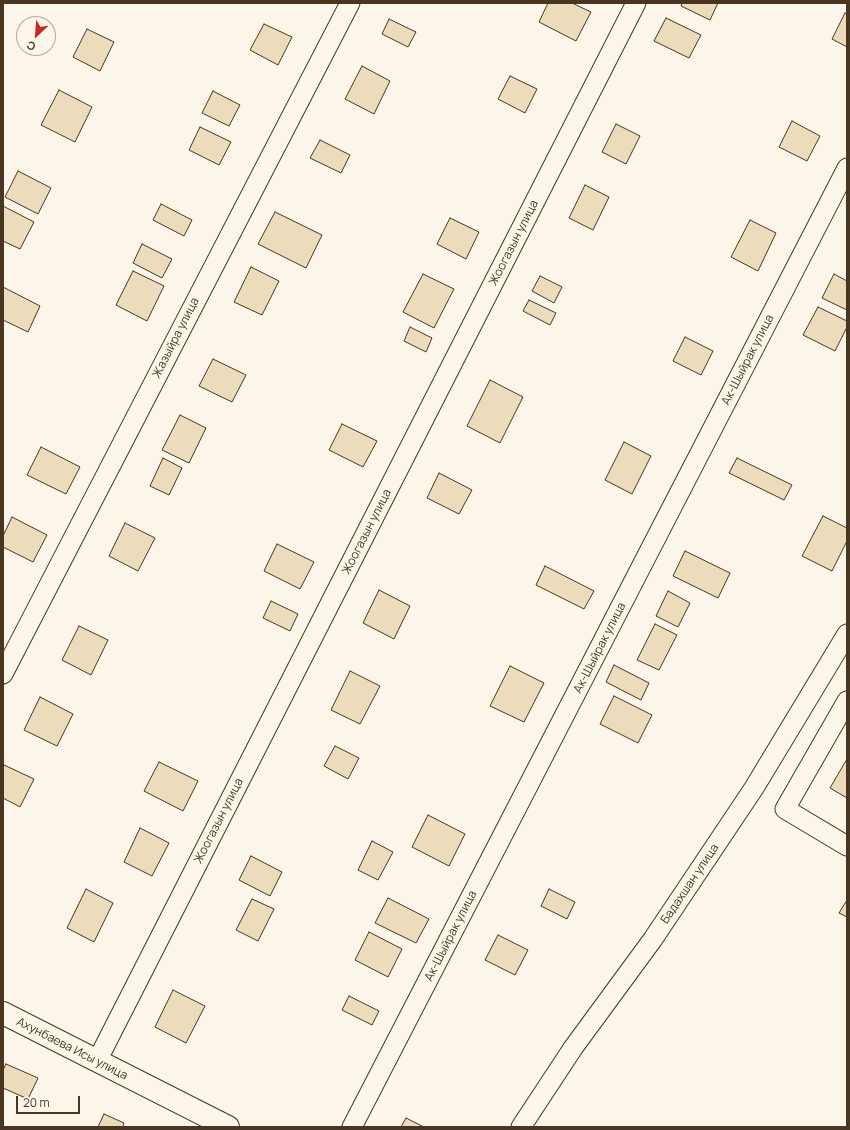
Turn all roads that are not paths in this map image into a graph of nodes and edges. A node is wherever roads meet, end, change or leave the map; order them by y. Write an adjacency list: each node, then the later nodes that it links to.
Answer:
1 (350, 3): 5 (street, Жазыйра улица)
2 (636, 3): 9 (street, Жоогазын улица)
3 (847, 168): 11 (street, Ак-Шыйрак улица)
4 (847, 634): 12 (street, Бадахшан улица)
5 (3, 674)
6 (847, 701): 7 (street)
7 (847, 846)
8 (3, 1013): 9 (main road, Ахунбаева Исы улица)
9 (97, 1061): 10 (main road, Ахунбаева Исы улица)
10 (228, 1127)
11 (352, 1127)
12 (521, 1127)

